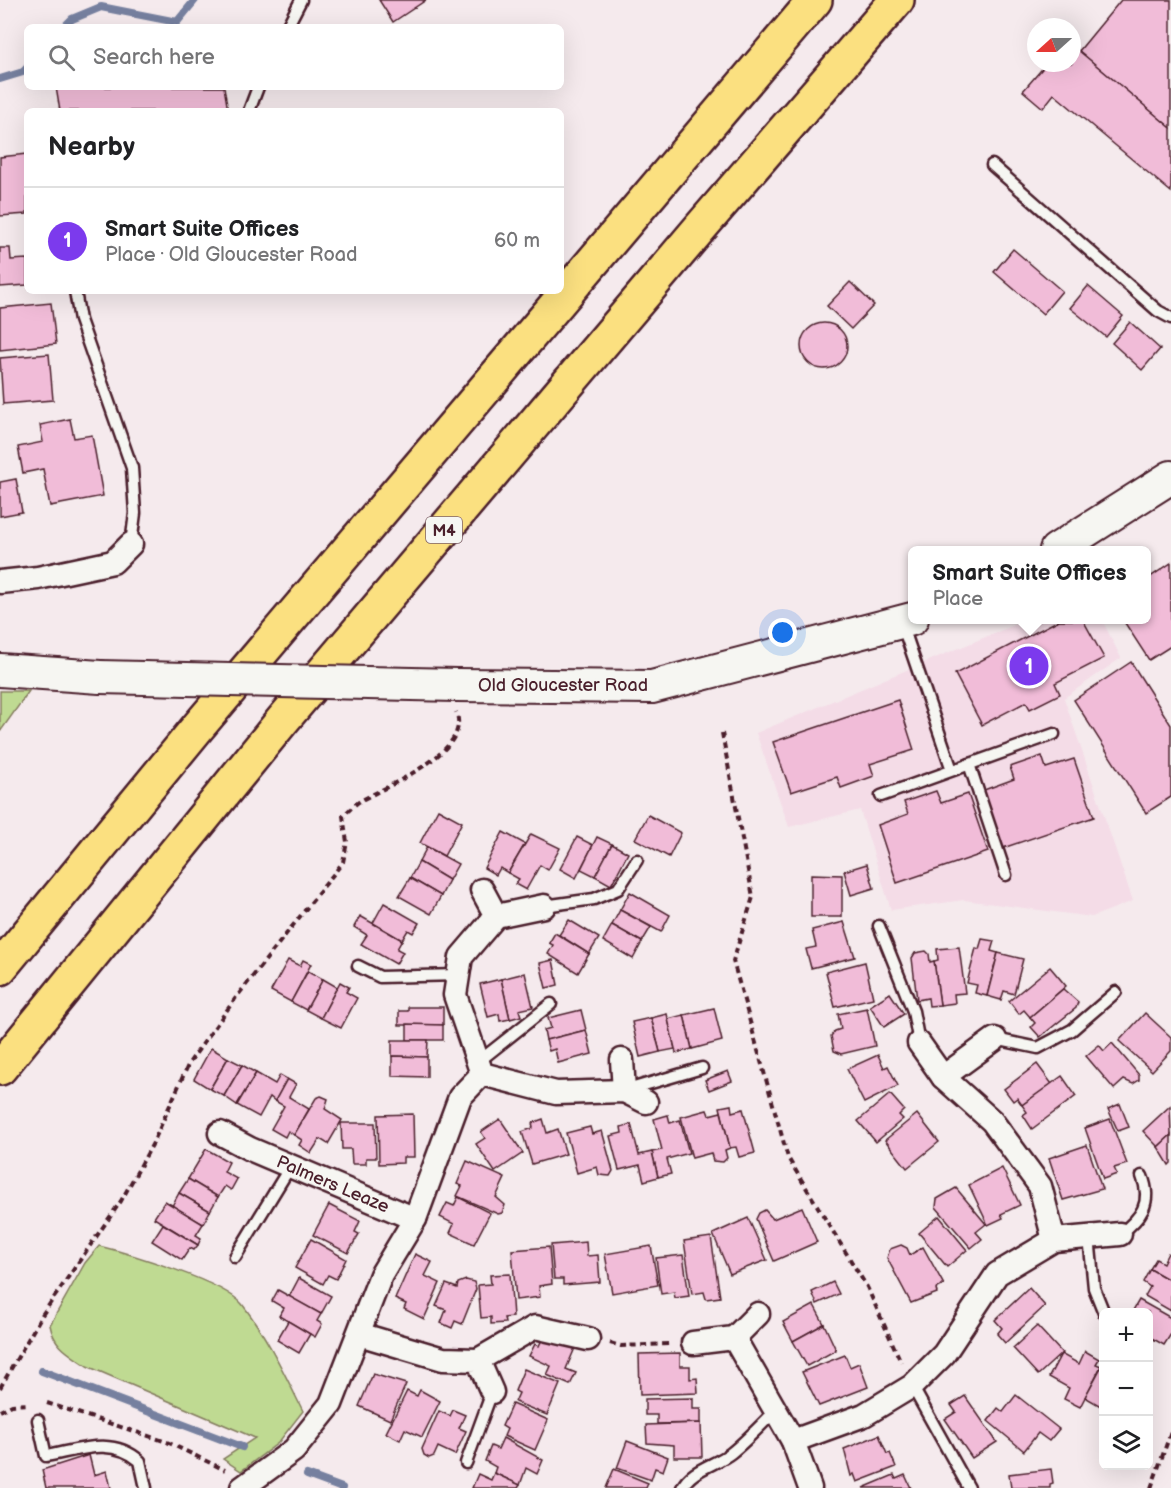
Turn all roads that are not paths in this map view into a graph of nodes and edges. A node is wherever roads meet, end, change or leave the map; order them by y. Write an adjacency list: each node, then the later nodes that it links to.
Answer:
1 (301, 0): 4 (lane)
2 (815, 0): 27 (highway)
3 (897, 0): 34 (highway, M4)
4 (289, 24)
5 (257, 90): 6 (lane)
6 (250, 108)
7 (992, 165): 9 (lane)
8 (76, 294): 11 (lane)
9 (1171, 318)
10 (1171, 477): 12 (main road)
11 (130, 544): 13 (street)
12 (1062, 546)
13 (0, 582)
14 (907, 621): 15 (main road, Old Gloucester Road, bridge); 18 (lane)
15 (0, 670)
16 (1054, 734): 17 (lane)
17 (969, 764): 18 (lane); 21 (lane)
18 (952, 770): 19 (lane)
19 (881, 796)
20 (637, 860): 23 (lane)
21 (1006, 875)
22 (482, 890): 24 (street)
23 (544, 906): 24 (street)
24 (496, 916): 28 (street)
25 (879, 926): 32 (lane)
26 (358, 966): 28 (lane)
27 (0, 968)
28 (458, 975): 35 (street)
29 (1116, 992): 31 (lane)
30 (551, 1004): 35 (lane)
31 (995, 1039): 37 (street)
32 (919, 1043): 37 (street)
33 (622, 1060): 38 (street)
34 (0, 1068)
35 (480, 1068): 38 (street); 43 (street)
36 (702, 1068): 38 (lane)
37 (943, 1077): 46 (street)
38 (624, 1091): 39 (street)
39 (646, 1102)
40 (220, 1133): 41 (street, Palmers Leaze)
41 (290, 1167): 43 (street, Palmers Leaze); 47 (lane)
42 (1142, 1176): 44 (lane)
43 (415, 1219): 50 (street)
44 (1120, 1234): 45 (street)
45 (1089, 1237): 46 (street); 48 (lane)
46 (1054, 1240): 55 (street)
47 (235, 1257)
48 (1102, 1308)
49 (758, 1314): 51 (street)
50 (359, 1334): 54 (street); 62 (street)
51 (734, 1338): 53 (street); 57 (street)
52 (588, 1339): 54 (street)
53 (693, 1343)
54 (478, 1360): 56 (street)
55 (912, 1386): 59 (street); 65 (lane)
56 (492, 1392): 60 (lane)
57 (775, 1411): 59 (street); 63 (lane)
58 (38, 1420): 61 (lane)
59 (793, 1441): 64 (street)
60 (466, 1463)
61 (146, 1488)
62 (242, 1488)
63 (682, 1488)
64 (810, 1488)
65 (969, 1488)

